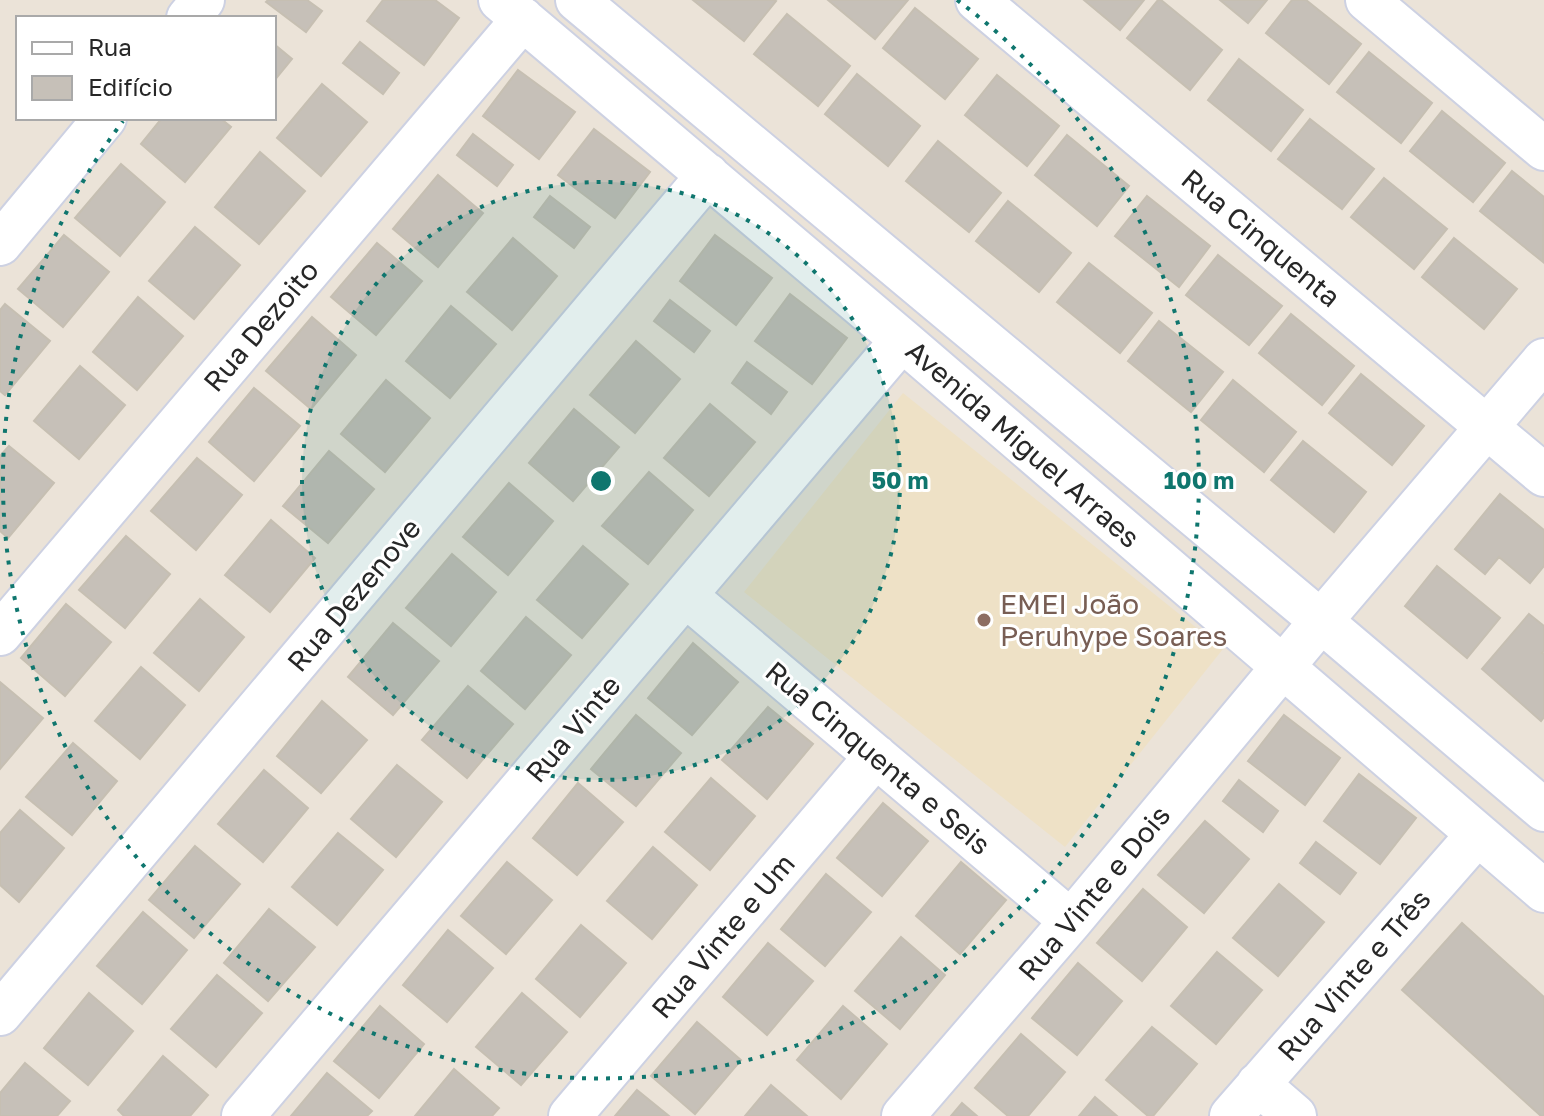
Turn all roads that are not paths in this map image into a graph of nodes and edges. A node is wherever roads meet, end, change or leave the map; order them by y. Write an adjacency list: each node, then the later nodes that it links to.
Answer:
1 (203, 0): 6 (street)
2 (577, 0): 16 (street, Avenida Miguel Arraes)
3 (977, 0): 13 (street, Rua Cinquenta)
4 (1367, 0): 8 (street)
5 (511, 10): 9 (street, Avenida Miguel Arraes); 17 (street, Rua Dezoito)
6 (190, 16)
7 (103, 120): 10 (street)
8 (1544, 149)
9 (708, 175): 11 (street, Avenida Miguel Arraes); 24 (street, Rua Dezenove)
10 (0, 244)
11 (902, 340): 15 (street, Rua Vinte); 18 (street, Avenida Miguel Arraes)
12 (1544, 360): 13 (street, Rua Vinte e Dois)
13 (1488, 427): 14 (street, Rua Cinquenta); 16 (street, Rua Vinte e Dois)
14 (1544, 475)
15 (686, 596): 19 (street, Rua Cinquenta e Seis); 26 (street, Rua Vinte)
16 (1321, 621): 18 (street, Rua Vinte e Dois); 20 (street, Avenida Miguel Arraes)
17 (0, 634)
18 (1283, 668): 21 (street, Avenida Miguel Arraes); 23 (street, Rua Vinte e Dois)
19 (876, 756): 23 (street, Rua Cinquenta e Seis); 27 (street, Rua Vinte e Um)
20 (1544, 810)
21 (1477, 835): 22 (street, Avenida Miguel Arraes); 25 (street, Rua Vinte e Três)
22 (1544, 891)
23 (1071, 921): 28 (street, Rua Vinte e Dois)
24 (0, 1014)
25 (1258, 1084): 29 (street, Rua Vinte e Três); 30 (street)
26 (243, 1116)
27 (570, 1116)
28 (903, 1116)
29 (1231, 1116)
30 (1295, 1116)

